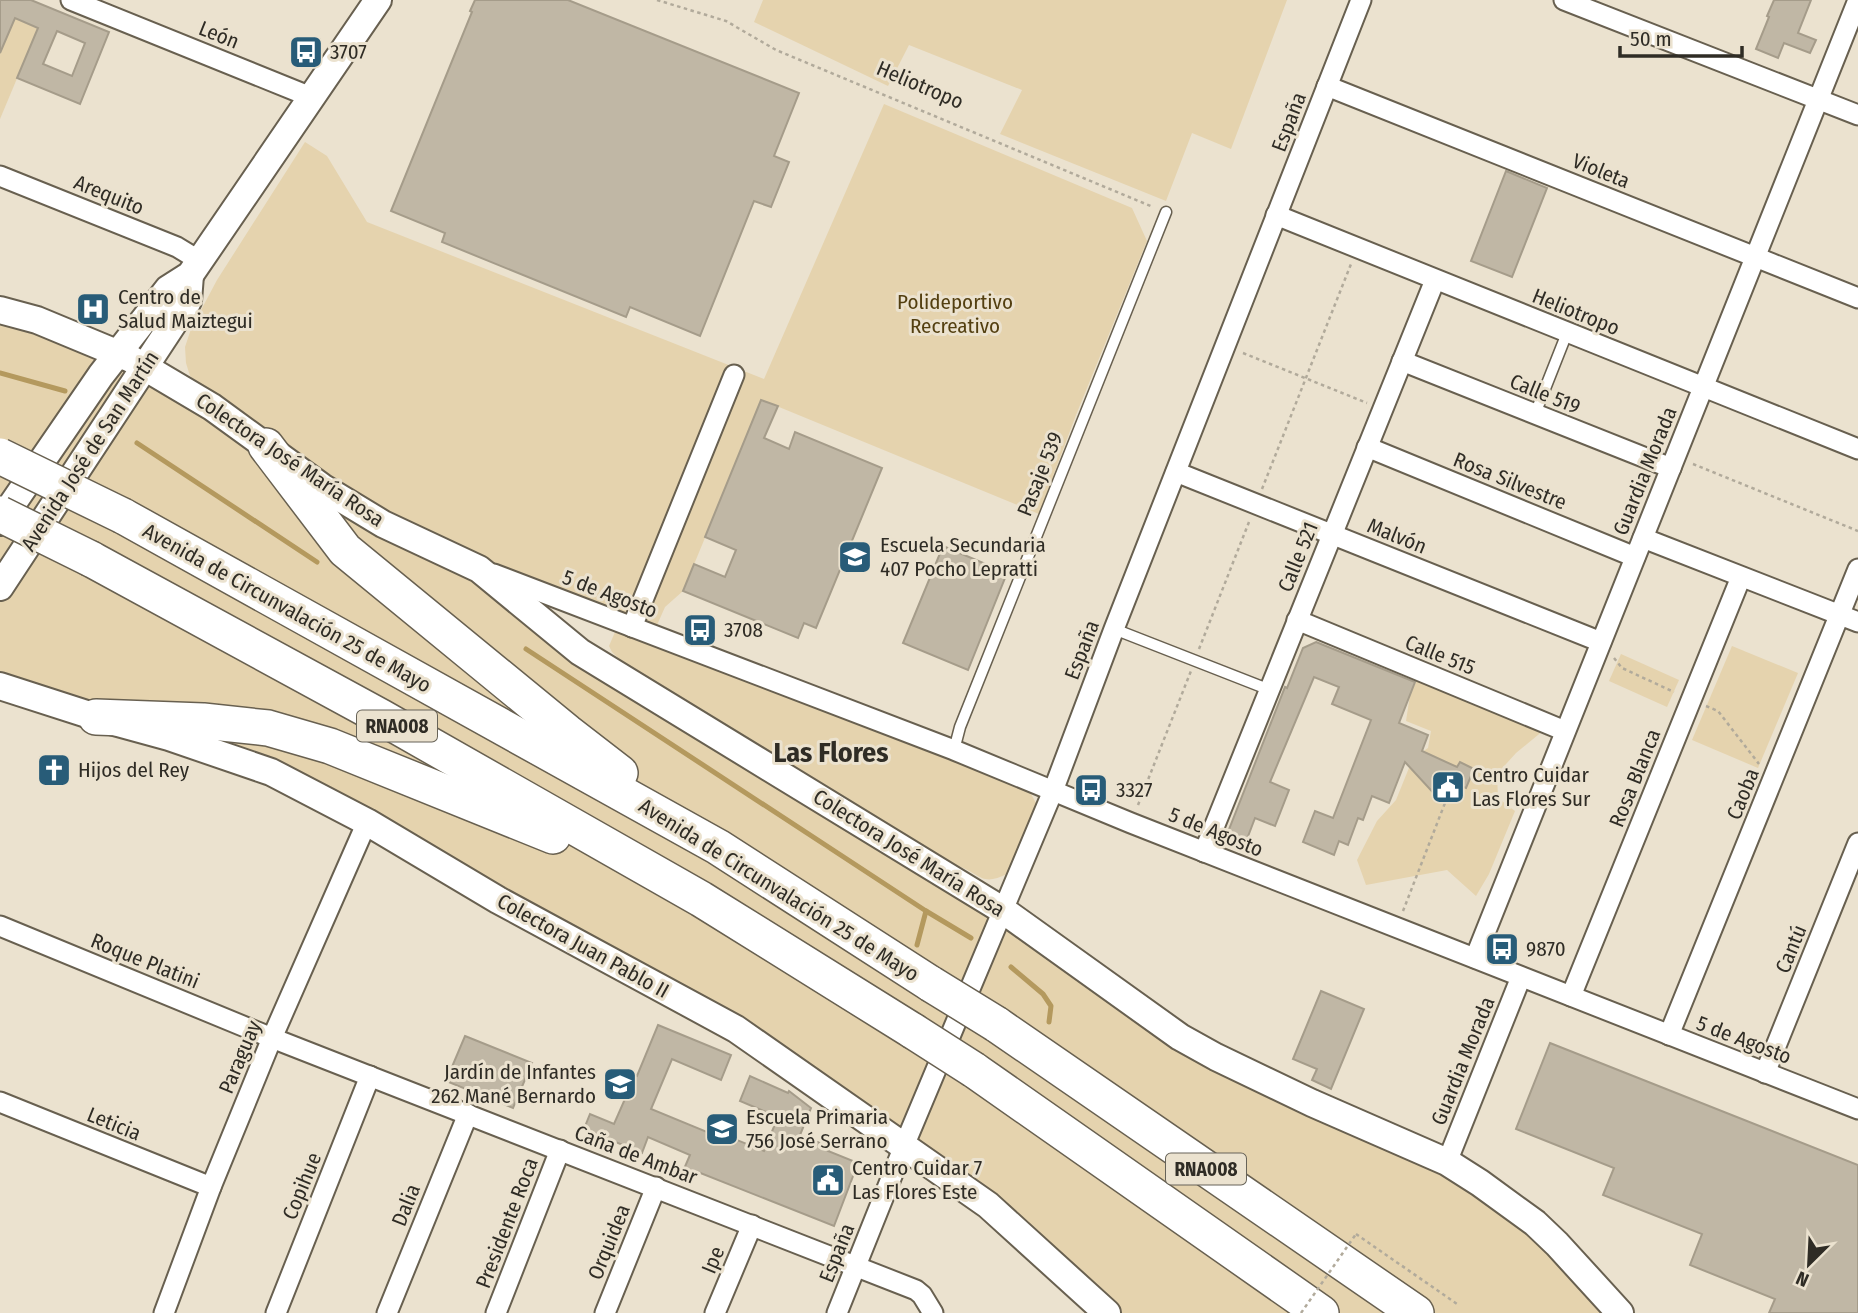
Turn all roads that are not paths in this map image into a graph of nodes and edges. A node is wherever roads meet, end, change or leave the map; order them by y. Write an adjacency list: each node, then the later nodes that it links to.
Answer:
1 (71, 0): 7 (street, León)
2 (378, 0): 7 (main road, Avenida José de San Martín)
3 (1361, 0): 6 (street, España)
4 (1564, 0): 8 (street)
5 (1858, 0): 8 (street, Guardia Morada)
6 (1327, 86): 12 (street, España); 13 (street, Violeta)
7 (311, 97): 14 (main road, Avenida José de San Martín)
8 (1818, 99): 9 (street); 13 (street, Guardia Morada)
9 (1858, 115)
10 (0, 176): 14 (street, Arequito)
11 (1166, 212): 50 (lane, Pasaje 539)
12 (1276, 215): 15 (street, Heliotropo); 30 (street, España)
13 (1755, 257): 16 (street, Violeta); 23 (street, Guardia Morada)
14 (195, 268): 19 (main road, Avenida José de San Martín); 21 (main road, Avenida José de San Martín)
15 (1435, 280): 18 (street, Heliotropo); 20 (street, Calle 521)
16 (1858, 298)
17 (0, 310): 19 (main road, Colectora José María Rosa)
18 (1567, 333): 23 (street, Heliotropo); 24 (lane)
19 (118, 353): 21 (main road, Colectora José María Rosa); 32 (main road, Avenida José de San Martín)
20 (1402, 361): 24 (street, Calle 519); 26 (street, Calle 521)
21 (145, 367): 25 (main road, Colectora José María Rosa); 39 (main road, Avenida José de San Martín)
22 (734, 375): 43 (street)
23 (1703, 387): 27 (street, Heliotropo); 29 (street, Guardia Morada)
24 (1535, 414): 29 (street, Calle 519)
25 (266, 446): 36 (main road, Colectora José María Rosa); 54 (highway)
26 (1367, 447): 33 (street, Calle 521); 35 (street, Rosa Silvestre)
27 (1858, 449)
28 (0, 456): 54 (highway, Avenida de Circunvalación 25 de Mayo / RNA008, bridge)
29 (1673, 463): 34 (street, Guardia Morada)
30 (1176, 472): 33 (street, Malvón); 44 (street, España)
31 (0, 514): 56 (highway, RNA008, bridge)
32 (0, 522)
33 (1332, 535): 41 (street, Calle 521); 45 (street, Malvón)
34 (1643, 538): 35 (street, Guardia Morada); 38 (street)
35 (1635, 556): 45 (street, Guardia Morada)
36 (479, 569): 43 (street, 5 de Agosto); 57 (main road, Colectora José María Rosa)
37 (1858, 569): 40 (street, Caoba)
38 (1741, 577): 40 (street); 61 (street, Rosa Blanca)
39 (0, 587)
40 (1839, 615): 42 (street); 62 (street, Caoba)
41 (1297, 620): 47 (street, Calle 521); 49 (street, Calle 515)
42 (1858, 622)
43 (632, 627): 50 (street, 5 de Agosto)
44 (1114, 629): 47 (lane); 51 (street, España)
45 (1601, 642): 49 (street, Guardia Morada)
46 (0, 685): 48 (main road, Colectora Juan Pablo II)
47 (1270, 690): 55 (street, Calle 521)
48 (96, 718): 52 (main road, Colectora Juan Pablo II); 56 (highway)
49 (1566, 731): 59 (street, Guardia Morada)
50 (954, 750): 51 (street, 5 de Agosto)
51 (1054, 791): 55 (street, 5 de Agosto); 57 (street, España)
52 (367, 821): 63 (street, Paraguay); 69 (main road, Colectora Juan Pablo II)
53 (1858, 842): 64 (street, Cantú)
54 (718, 847): 86 (highway, Avenida de Circunvalación 25 de Mayo / RNA008, bridge)
55 (1204, 852): 59 (street, 5 de Agosto)
56 (701, 899): 85 (highway, RNA008, bridge)
57 (1004, 911): 69 (street, España); 71 (main road, Colectora José María Rosa)
58 (0, 926): 63 (street, Roque Platini)
59 (1475, 958): 60 (street, 5 de Agosto)
60 (1521, 977): 61 (street, 5 de Agosto); 71 (street, Guardia Morada)
61 (1571, 996): 62 (street, 5 de Agosto)
62 (1669, 1035): 64 (street, 5 de Agosto)
63 (272, 1038): 65 (street, Caña de Ambar); 72 (street, Paraguay)
64 (1765, 1073): 67 (street, 5 de Agosto)
65 (370, 1076): 68 (street, Caña de Ambar); 77 (street, Copihue)
66 (0, 1102): 72 (street, Leticia)
67 (1858, 1110)
68 (468, 1114): 70 (street, Caña de Ambar); 78 (street, Dalia)
69 (904, 1146): 75 (street, España); 84 (main road, Colectora Juan Pablo II)
70 (560, 1150): 73 (street, Caña de Ambar); 79 (street, Presidente Roca)
71 (1447, 1162): 87 (main road, Colectora José María Rosa)
72 (211, 1187): 76 (street, Paraguay)
73 (656, 1188): 74 (street, Caña de Ambar); 80 (street, Orquidea)
74 (752, 1225): 75 (street, Caña de Ambar); 81 (street, Ipe)
75 (856, 1266): 82 (street, España); 83 (street, Caña de Ambar)
76 (164, 1313)
77 (276, 1313)
78 (387, 1313)
79 (496, 1313)
80 (606, 1313)
81 (715, 1313)
82 (837, 1313)
83 (933, 1313)
84 (1107, 1313)
85 (1321, 1313)
86 (1416, 1313)
87 (1620, 1313)

